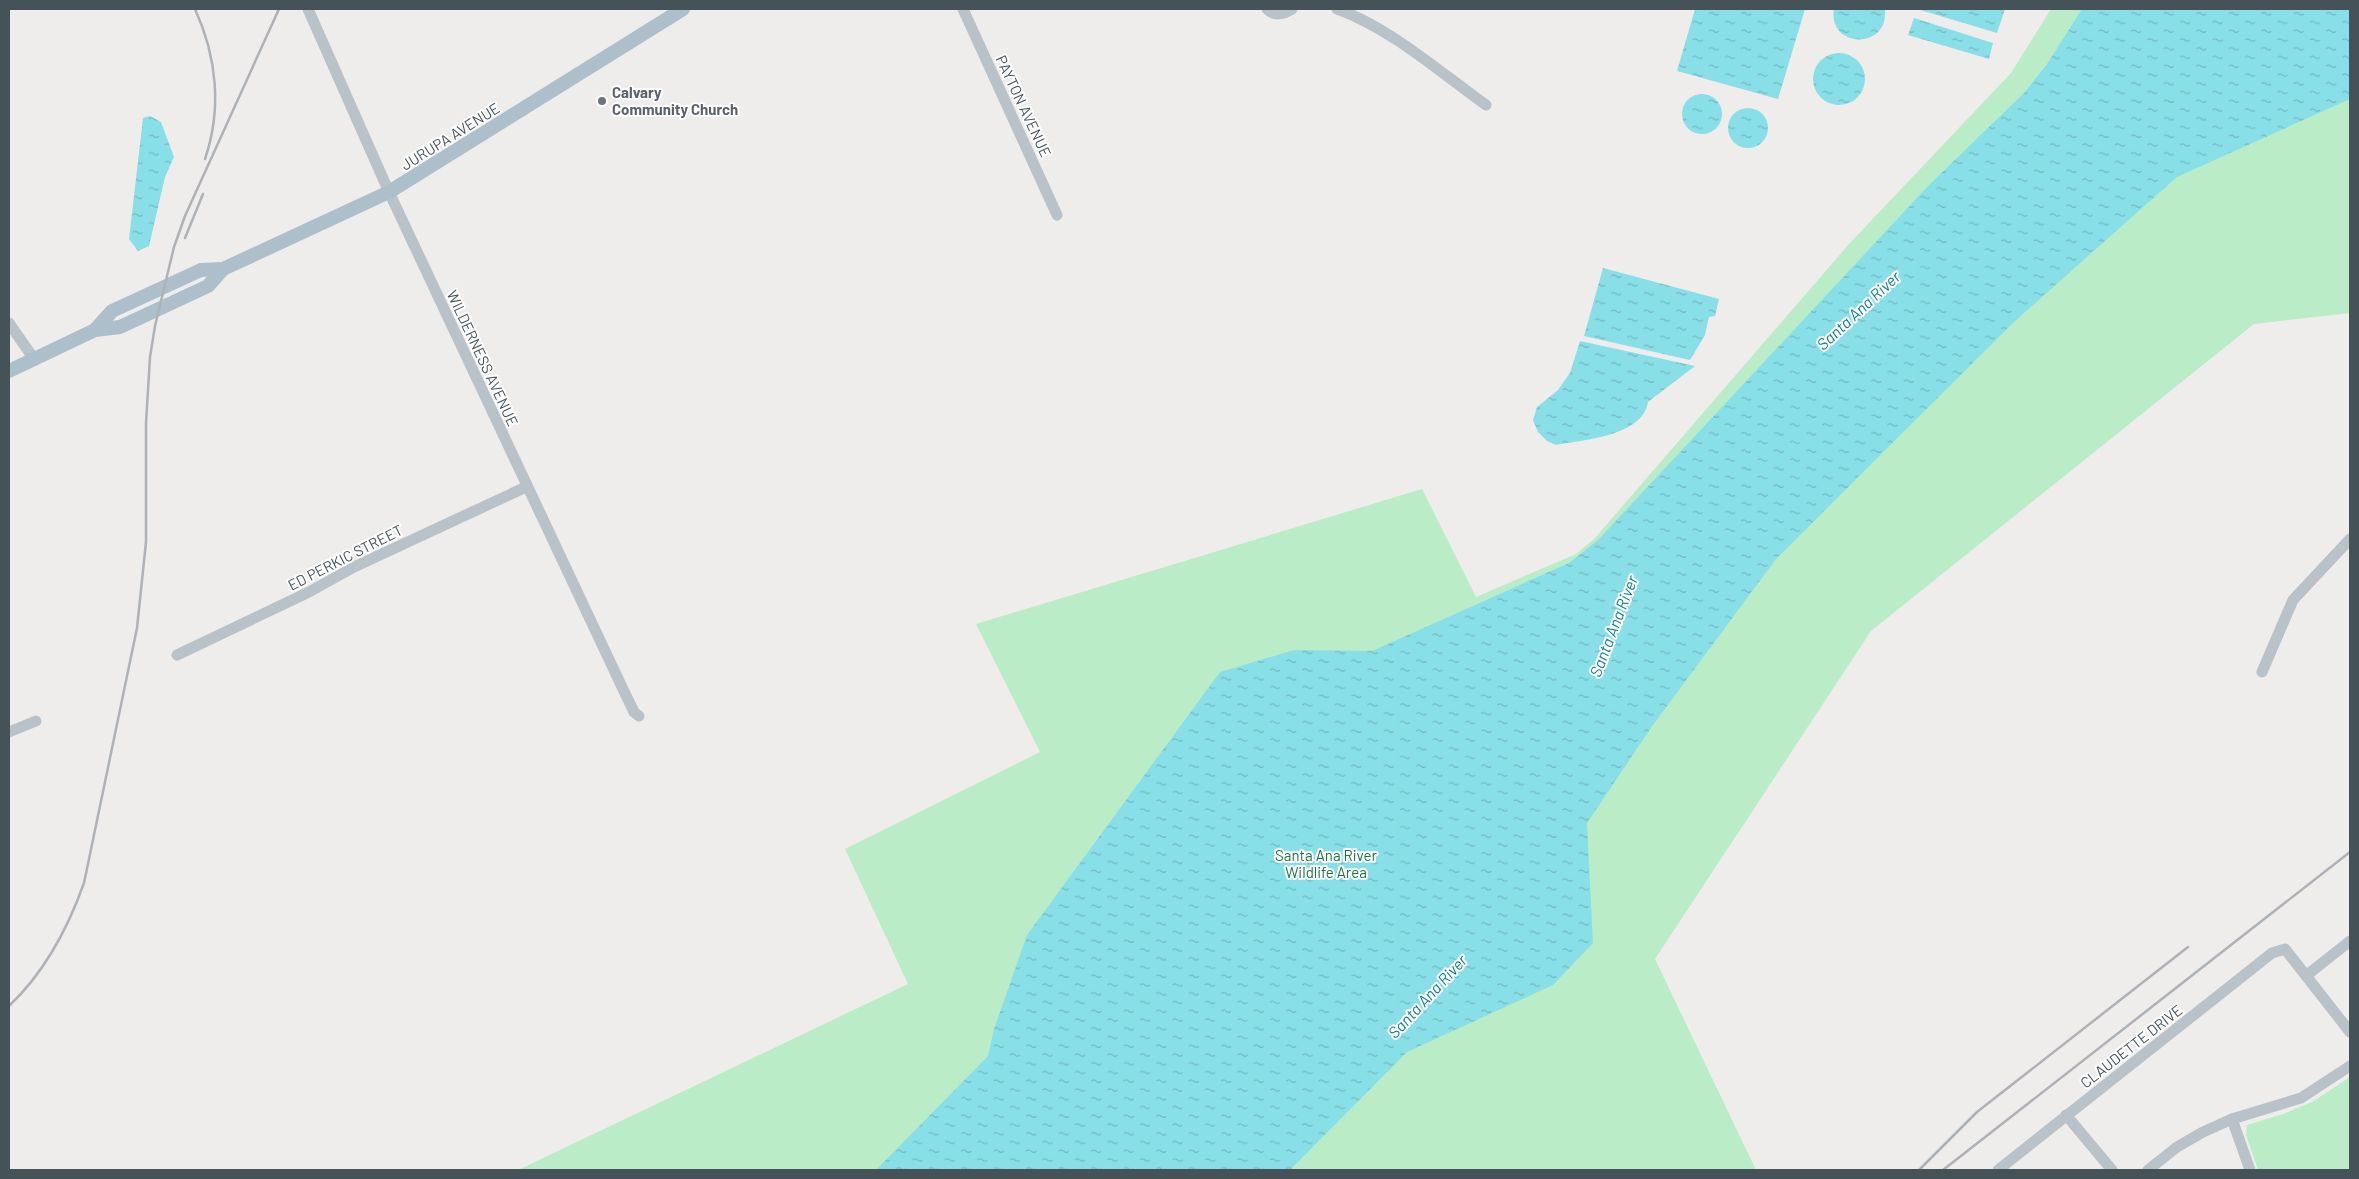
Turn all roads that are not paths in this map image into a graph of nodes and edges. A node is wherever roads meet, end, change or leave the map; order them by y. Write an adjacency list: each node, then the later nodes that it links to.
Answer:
1 (308, 9): 8 (street, WILDERNESS AVENUE)
2 (683, 9): 8 (main road, JURUPA AVENUE)
3 (963, 9): 9 (street, PAYTON AVENUE)
4 (1267, 9): 5 (street)
5 (1292, 9)
6 (1338, 9): 7 (street)
7 (1486, 105)
8 (389, 192): 11 (main road, JURUPA AVENUE); 13 (street, WILDERNESS AVENUE)
9 (1057, 215)
10 (9, 323): 11 (street)
11 (34, 359): 12 (main road, JURUPA AVENUE)
12 (9, 372)
13 (526, 486): 15 (street, ED PERKIC STREET); 17 (street, WILDERNESS AVENUE)
14 (2350, 538): 16 (street)
15 (177, 655)
16 (2262, 672)
17 (639, 716)
18 (36, 721): 19 (street)
19 (9, 732)
20 (2350, 941): 21 (street)
21 (2307, 975): 22 (street); 24 (street, CLAUDETTE DRIVE)
22 (2350, 1032)
23 (2350, 1066): 25 (street)
24 (2066, 1115): 26 (street, CLAUDETTE DRIVE); 27 (street)
25 (2232, 1119): 28 (street); 29 (street)
26 (1998, 1170)
27 (2112, 1170)
28 (2148, 1170)
29 (2250, 1170)

